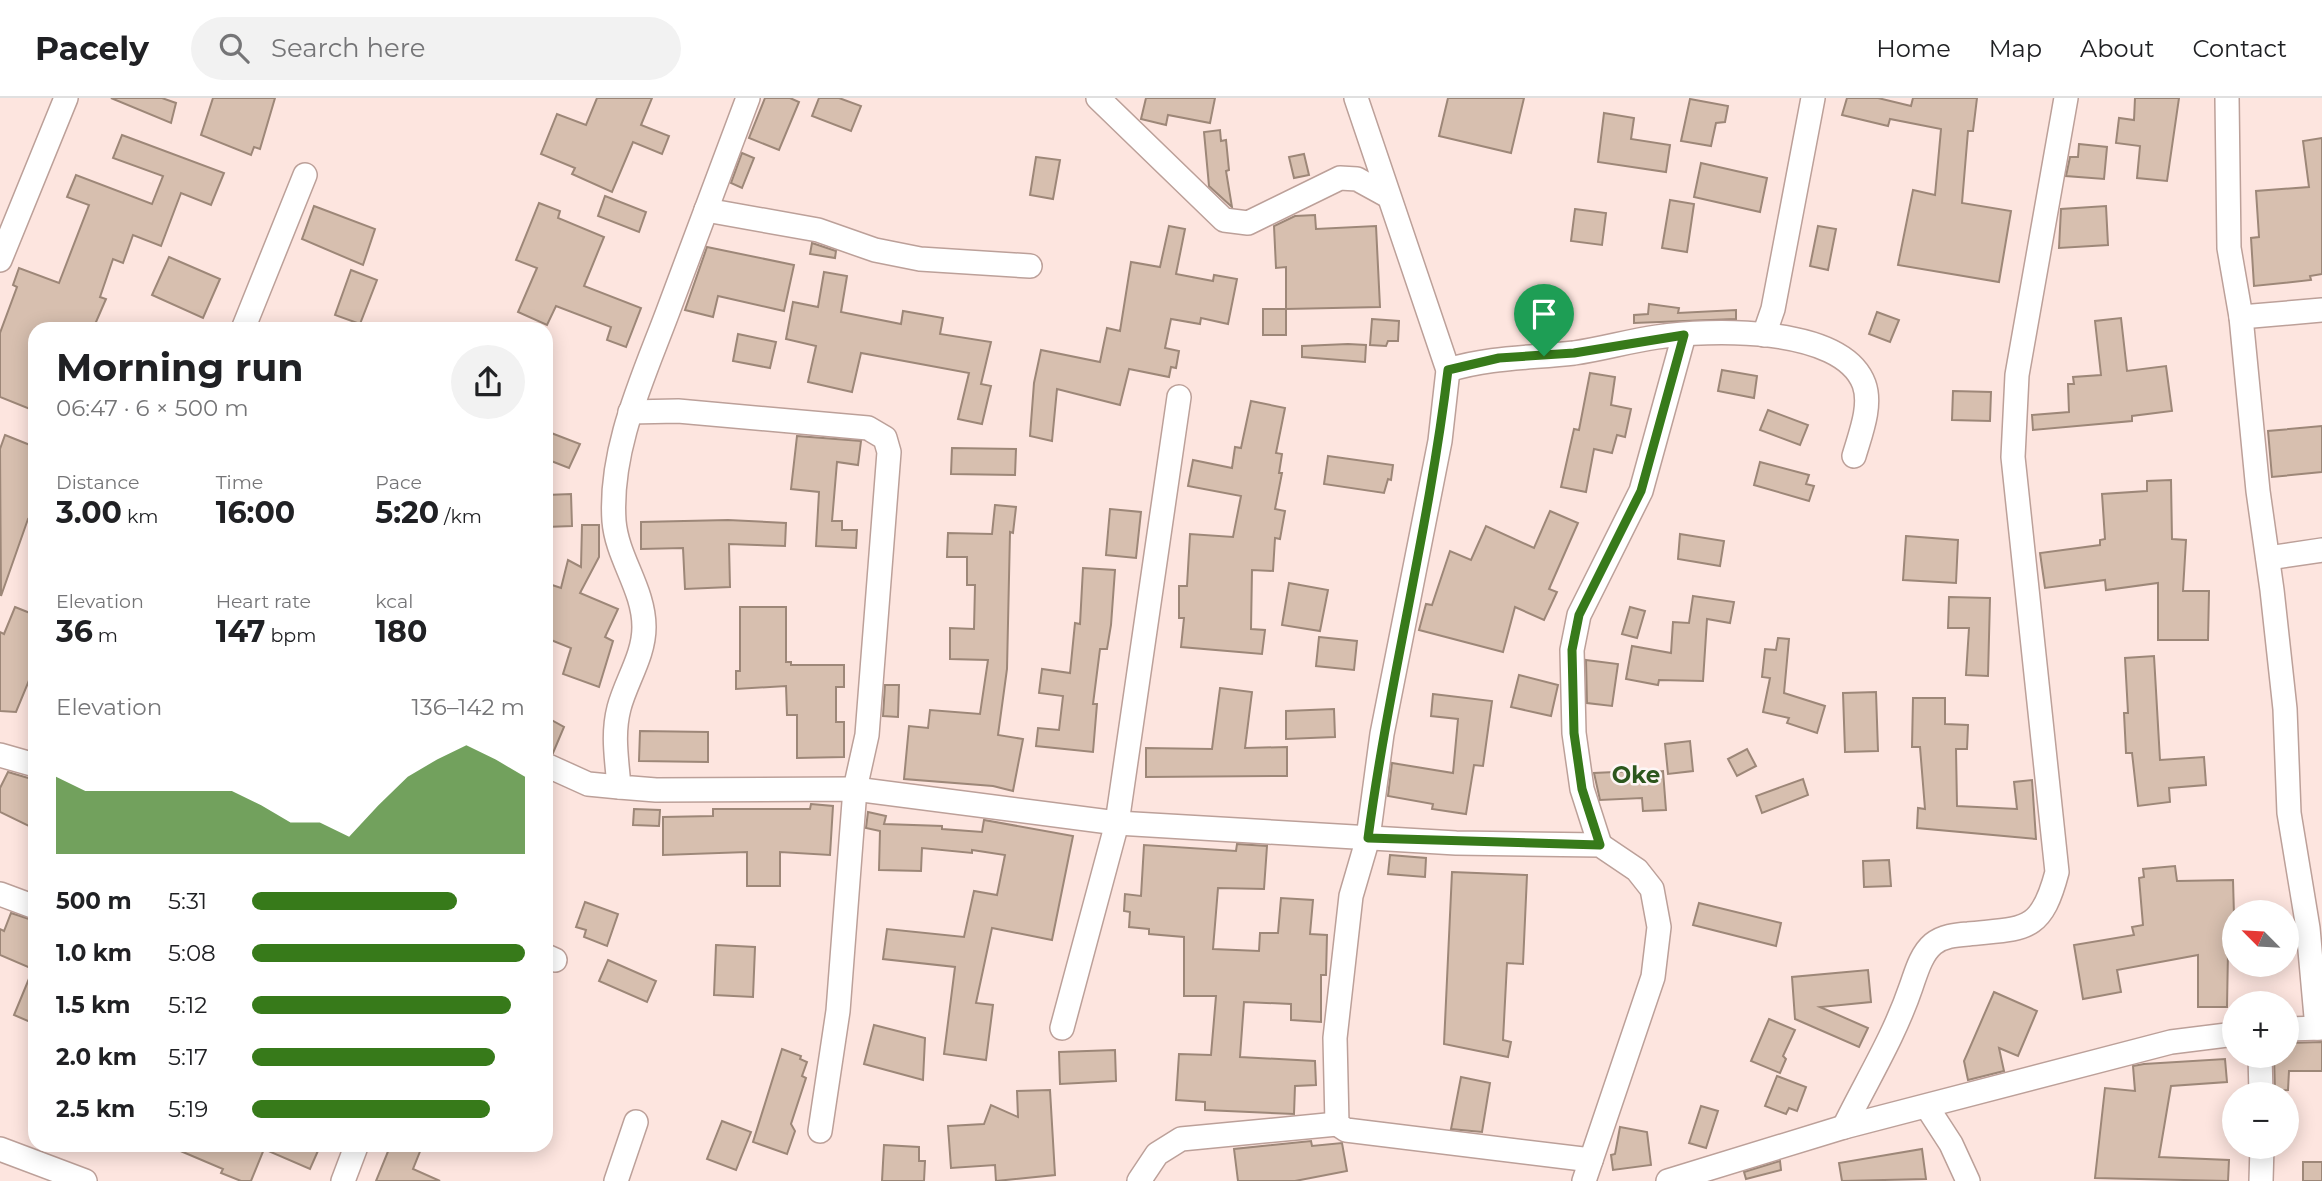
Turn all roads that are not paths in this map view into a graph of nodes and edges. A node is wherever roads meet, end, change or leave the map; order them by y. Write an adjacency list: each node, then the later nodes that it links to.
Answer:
1 (66, 98): 11 (street)
2 (748, 98): 10 (street)
3 (1098, 98): 9 (street)
4 (1356, 98): 9 (street)
5 (1813, 98): 17 (street)
6 (2066, 98): 41 (street)
7 (2227, 98): 14 (street)
8 (305, 175): 15 (street)
9 (1388, 196): 18 (street)
10 (706, 210): 12 (street); 20 (street)
11 (0, 260)
12 (1030, 266)
13 (2322, 310): 14 (street)
14 (2241, 317): 23 (street)
15 (246, 322)
16 (1684, 335): 17 (street); 18 (street); 31 (street)
17 (1764, 335): 21 (street)
18 (1448, 370): 30 (street)
19 (1179, 397): 29 (street)
20 (630, 412): 27 (street); 28 (street)
21 (1854, 456)
22 (2322, 550): 23 (street)
23 (2267, 558): 35 (street)
24 (0, 755): 25 (street)
25 (28, 763)
26 (553, 768): 27 (street)
27 (619, 787): 28 (street)
28 (855, 789): 29 (street); 42 (street)
29 (1117, 823): 30 (street); 34 (street)
30 (1368, 838): 31 (street); 40 (street)
31 (1600, 845): 46 (street)
32 (0, 894): 33 (street)
33 (28, 904)
34 (1062, 1028)
35 (2319, 1028): 36 (street)
36 (2299, 1029)
37 (2222, 1036): 38 (street)
38 (1927, 1107): 41 (street); 52 (street)
39 (636, 1122): 49 (street)
40 (1337, 1124): 46 (street); 50 (street)
41 (1844, 1127): 51 (street)
42 (820, 1131)
43 (0, 1149): 47 (street)
44 (355, 1152): 48 (street)
45 (2262, 1159): 53 (street)
46 (1588, 1171)
47 (85, 1181)
48 (343, 1181)
49 (616, 1181)
50 (1139, 1181)
51 (1668, 1181)
52 (1968, 1181)
53 (2261, 1181)

